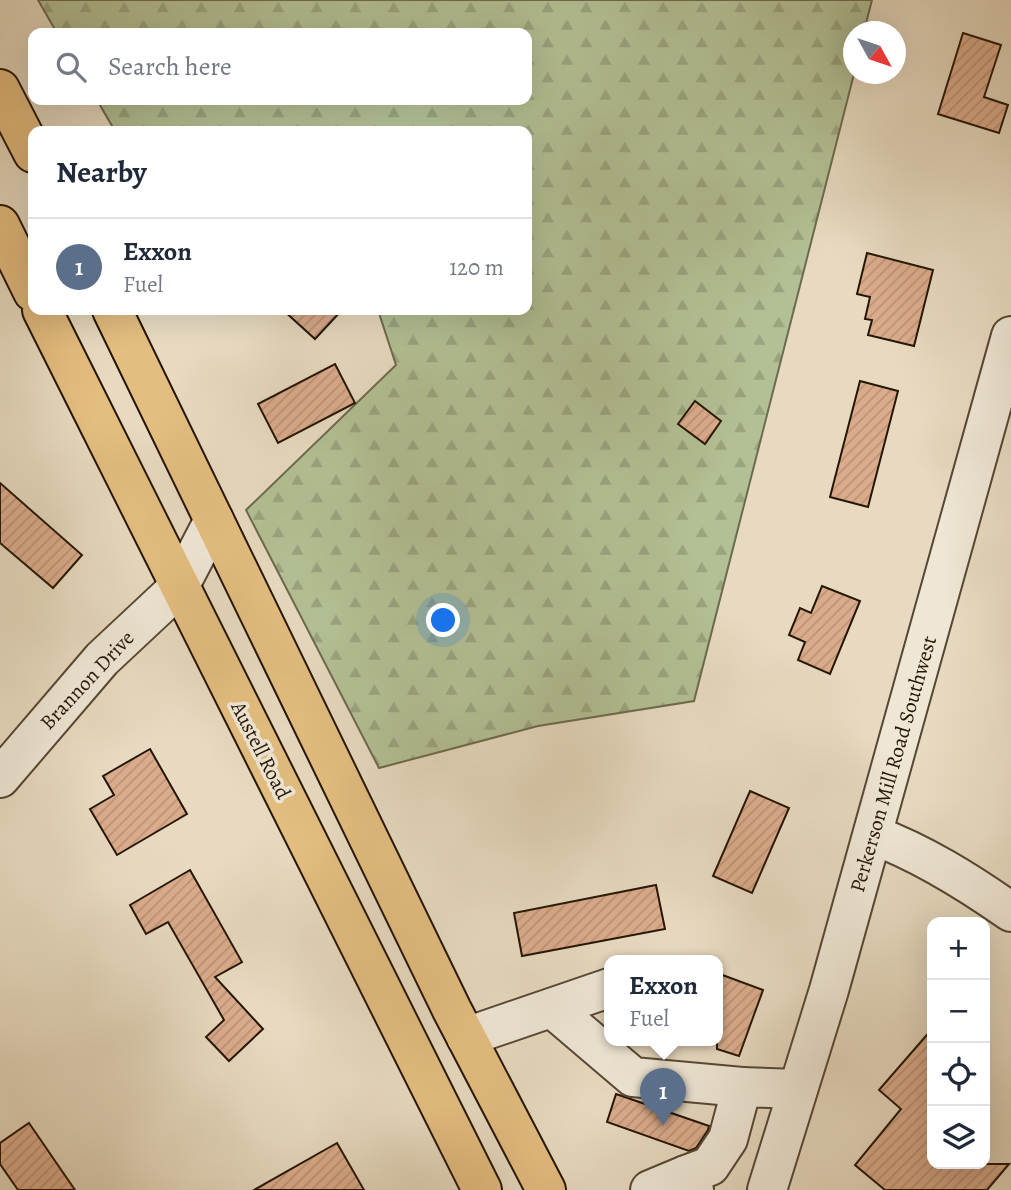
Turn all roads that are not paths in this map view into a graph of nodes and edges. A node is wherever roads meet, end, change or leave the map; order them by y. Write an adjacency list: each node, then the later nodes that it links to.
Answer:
1 (0, 89): 2 (main road)
2 (28, 143)
3 (0, 225): 4 (main road)
4 (28, 282)
5 (44, 315): 9 (main road, Austell Road)
6 (114, 315): 8 (main road)
7 (1011, 336): 11 (street, Perkerson Mill Road Southwest)
8 (214, 520): 9 (street, Brannon Drive); 15 (main road)
9 (179, 587): 10 (street, Brannon Drive); 19 (main road, Austell Road)
10 (0, 778)
11 (873, 835): 12 (street); 17 (street, Perkerson Mill Road Southwest)
12 (1011, 912)
13 (604, 990): 14 (street)
14 (552, 1008): 15 (street); 16 (street)
15 (466, 1037): 20 (main road)
16 (742, 1087): 17 (street); 18 (street)
17 (799, 1088): 22 (street, Perkerson Mill Road Southwest)
18 (690, 1183): 21 (street)
19 (482, 1190)
20 (546, 1190)
21 (650, 1190)
22 (766, 1190)

